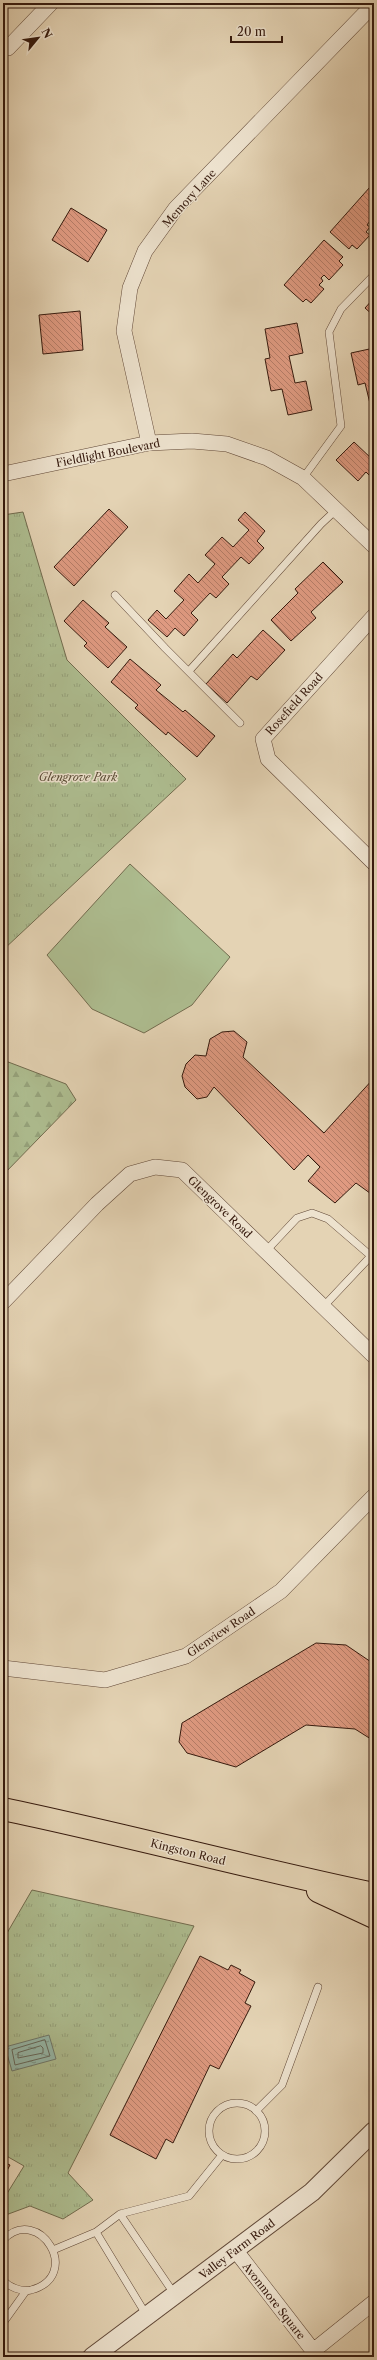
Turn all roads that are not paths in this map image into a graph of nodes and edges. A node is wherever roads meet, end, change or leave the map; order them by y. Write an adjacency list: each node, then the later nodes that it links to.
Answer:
1 (51, 3): 3 (street)
2 (374, 4): 5 (street, Memory Lane)
3 (3, 47)
4 (374, 275): 7 (lane)
5 (149, 443): 6 (street, Fieldlight Boulevard); 7 (street, Fieldlight Boulevard)
6 (3, 474)
7 (303, 478): 8 (street, Fieldlight Boulevard)
8 (338, 509): 9 (street, Fieldlight Boulevard); 12 (lane)
9 (374, 546)
10 (115, 595): 12 (lane)
11 (374, 616): 14 (street, Rosefield Road)
12 (189, 671): 13 (lane)
13 (240, 723)
14 (374, 863)
15 (266, 1251): 16 (street, Glengrove Road); 17 (street, Glengrove Road); 17 (lane)
16 (3, 1302)
17 (323, 1307): 18 (street, Glengrove Road)
18 (374, 1356)
19 (374, 1496): 20 (street, Glenview Road)
20 (3, 1668)
21 (3, 1809): 22 (main road, Kingston Road)
22 (281, 1875): 23 (main road, Kingston Road); 24 (main road)
23 (374, 1894)
24 (374, 1917)
25 (318, 1987): 26 (lane)
26 (256, 2111): 28 (lane); 28 (lane)
27 (374, 2130): 33 (street, Valley Farm Road)
28 (222, 2156): 29 (lane)
29 (120, 2214): 30 (lane); 36 (lane)
30 (96, 2232): 32 (lane); 38 (lane)
31 (3, 2240): 32 (lane)
32 (53, 2250): 35 (lane)
33 (236, 2251): 36 (street, Valley Farm Road); 40 (street, Avonmore Square)
34 (3, 2280): 35 (lane)
35 (26, 2290): 39 (lane)
36 (176, 2295): 38 (street, Valley Farm Road)
37 (374, 2302): 40 (street, Avonmore Square)
38 (147, 2316): 41 (street, Valley Farm Road)
39 (3, 2324)
40 (316, 2354)
41 (92, 2357)

